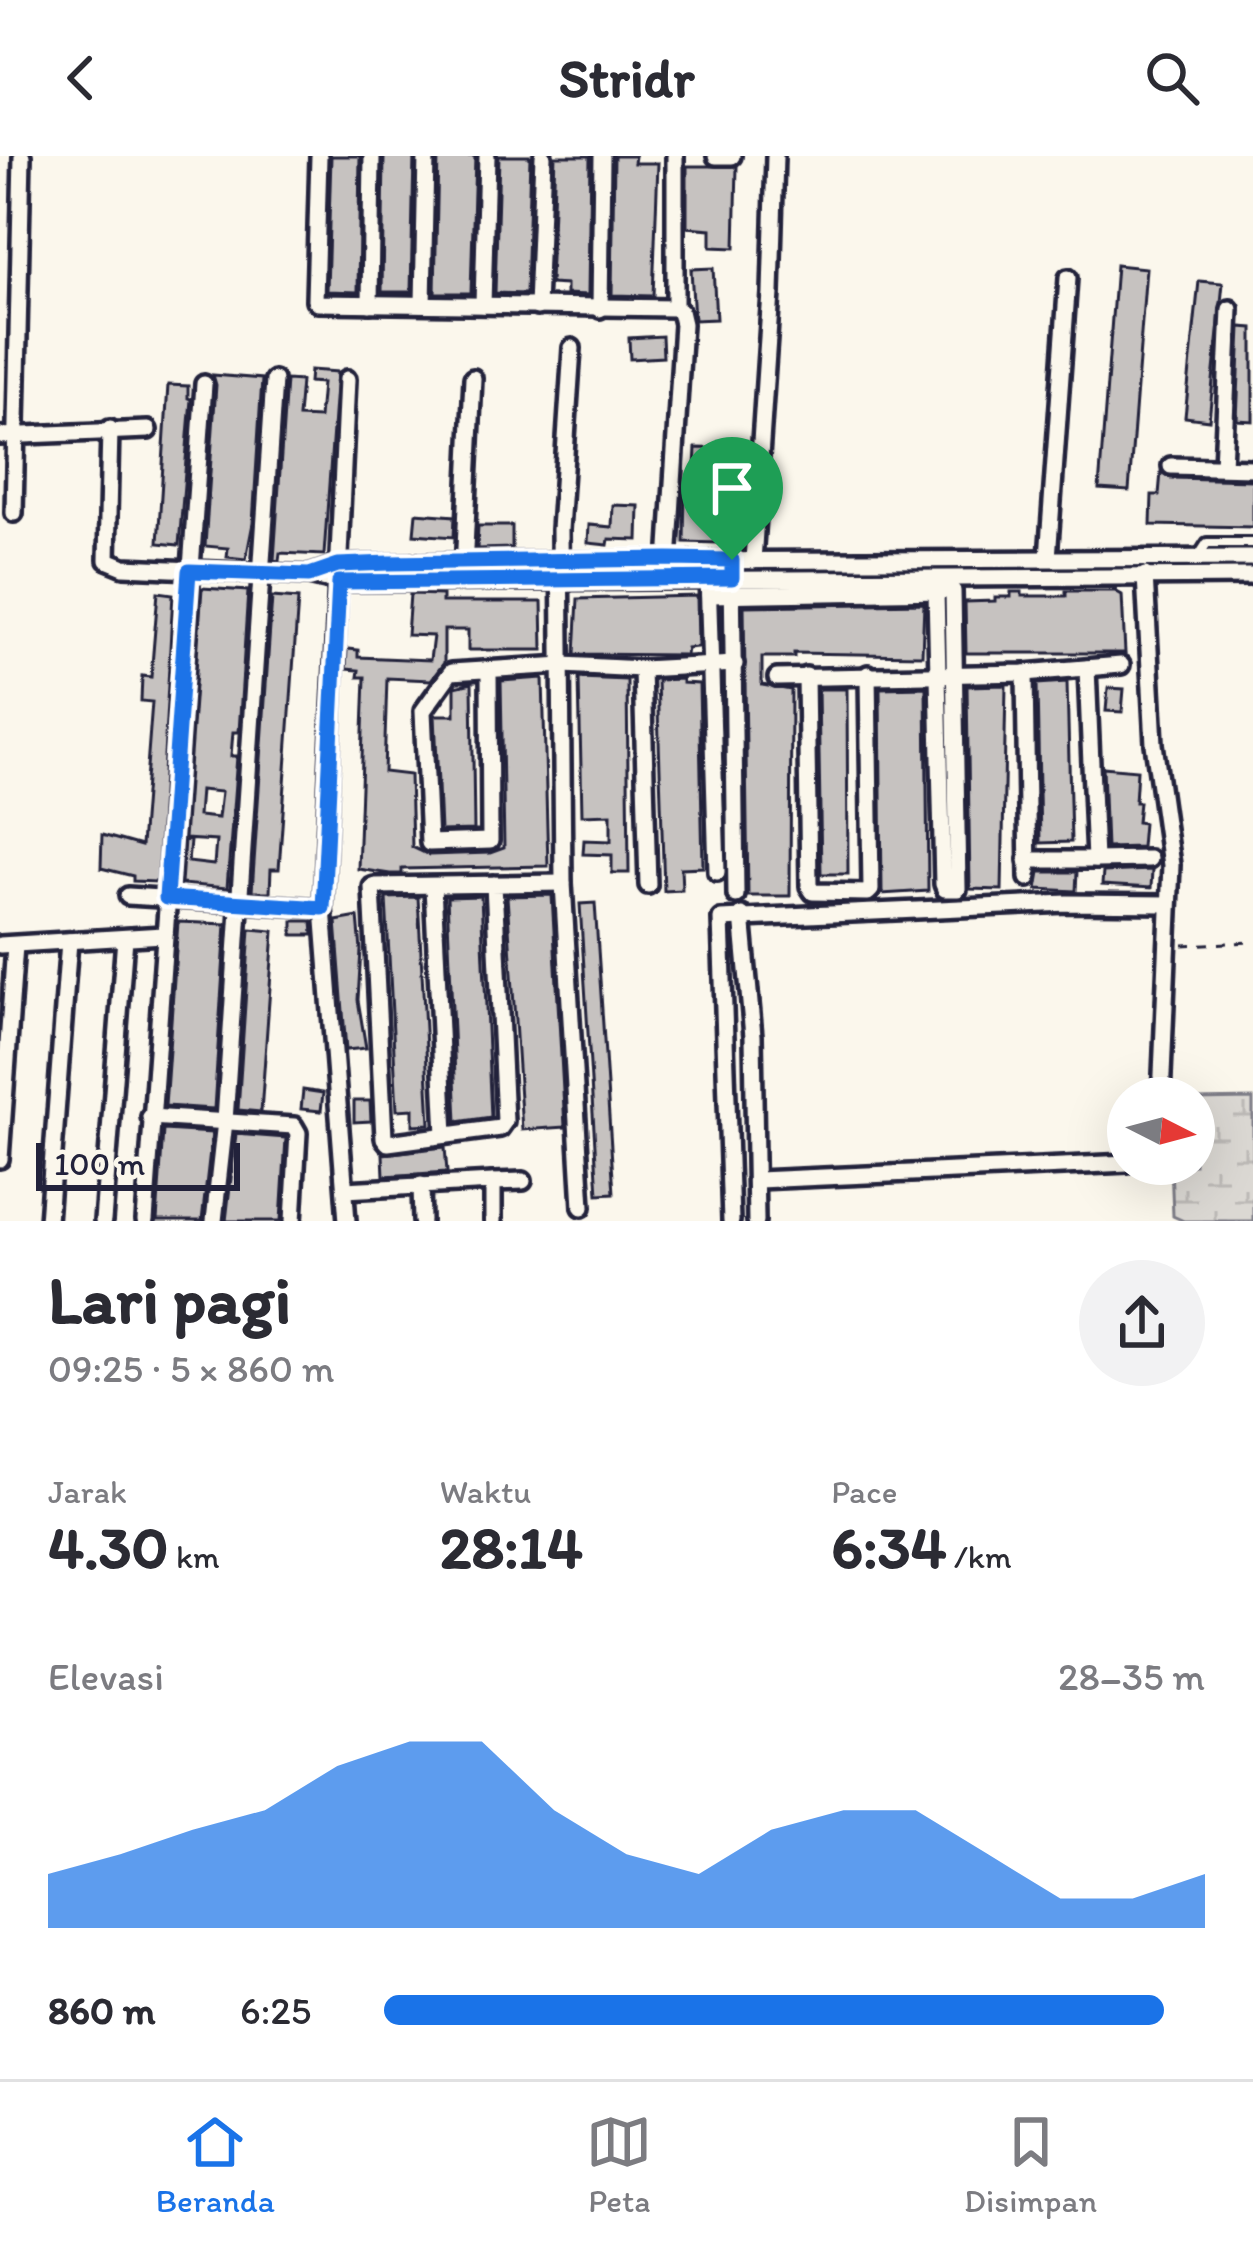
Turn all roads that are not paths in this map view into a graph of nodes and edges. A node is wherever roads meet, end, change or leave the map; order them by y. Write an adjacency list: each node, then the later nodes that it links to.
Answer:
1 (22, 156): 27 (street)
2 (319, 156): 13 (street)
3 (372, 156): 13 (street)
4 (426, 156): 14 (street)
5 (487, 156): 15 (street)
6 (543, 156): 16 (street)
7 (602, 156): 18 (street)
8 (675, 156): 17 (street)
9 (716, 156): 10 (street)
10 (732, 156)
11 (775, 156): 38 (street)
12 (1068, 278): 34 (street)
13 (370, 304): 14 (street)
14 (423, 304): 15 (street)
15 (483, 305): 16 (street)
16 (537, 307): 18 (street)
17 (675, 308): 18 (street); 36 (street)
18 (600, 309)
19 (1230, 309): 29 (street)
20 (572, 348): 39 (street)
21 (473, 378): 40 (street)
22 (346, 379): 42 (street)
23 (274, 380): 43 (street)
24 (204, 384): 41 (street)
25 (110, 429): 26 (street); 27 (street); 41 (street)
26 (148, 430)
27 (6, 435): 31 (street)
28 (1171, 466): 29 (street)
29 (1222, 466): 30 (street)
30 (1253, 468)
31 (14, 513)
32 (1253, 543): 33 (lane)
33 (1198, 557): 34 (street); 35 (street)
34 (1048, 558): 38 (street)
35 (1253, 558)
36 (668, 559): 37 (street); 39 (street); 48 (street)
37 (709, 560): 46 (street); 50 (street)
38 (753, 561): 46 (street)
39 (560, 562): 40 (street); 49 (street)
40 (464, 570): 42 (street); 49 (street)
41 (189, 571): 43 (street); 74 (street)
42 (339, 574): 43 (street); 77 (street)
43 (260, 575): 75 (street)
44 (1145, 575): 45 (street); 47 (street); 76 (street)
45 (1253, 576)
46 (732, 578): 47 (street); 50 (street); 51 (street); 52 (street)
47 (995, 578): 51 (street)
48 (668, 580): 49 (street); 50 (street)
49 (559, 581): 53 (street)
50 (709, 587): 52 (street)
51 (945, 591): 57 (street); 59 (street)
52 (723, 664): 56 (street); 64 (street)
53 (563, 665): 56 (street); 58 (street); 68 (street)
54 (1121, 665): 55 (street)
55 (1088, 668): 60 (street); 66 (street)
56 (642, 669): 70 (street)
57 (956, 672): 59 (street); 59 (street); 60 (street)
58 (489, 673): 58 (street)
59 (937, 673): 61 (street)
60 (1025, 673): 66 (street)
61 (868, 674): 62 (street); 62 (street)
62 (806, 676): 63 (street)
63 (778, 678)
64 (724, 732): 67 (street); 72 (street)
65 (1149, 859): 66 (street)
66 (1095, 860)
67 (717, 872)
68 (563, 883): 69 (street); 94 (street)
69 (494, 884): 71 (street); 86 (street)
70 (648, 885)
71 (433, 886): 86 (street); 86 (street)
72 (736, 895)
73 (128, 896): 74 (street)
74 (166, 898): 75 (street); 79 (street)
75 (239, 904): 77 (street); 85 (street)
76 (1168, 904): 78 (street); 83 (street)
77 (323, 908): 93 (street)
78 (742, 915): 89 (street); 103 (street)
79 (163, 935): 80 (street); 84 (street)
80 (125, 938): 81 (street); 96 (street)
81 (69, 941): 82 (street); 95 (street)
82 (8, 945): 87 (street)
83 (1161, 1077)
84 (150, 1117): 85 (street); 97 (street)
85 (225, 1121): 98 (street); 99 (street)
86 (446, 1135)
87 (0, 1159)
88 (1107, 1163): 89 (street)
89 (758, 1180): 104 (street)
90 (524, 1181): 91 (street)
91 (493, 1182): 92 (street); 102 (street)
92 (421, 1185): 93 (street); 101 (street)
93 (344, 1190): 100 (street)
94 (582, 1207)
95 (48, 1221)
96 (103, 1221)
97 (145, 1221)
98 (214, 1221)
99 (293, 1221)
100 (347, 1221)
101 (422, 1221)
102 (494, 1221)
103 (731, 1221)
104 (756, 1221)

